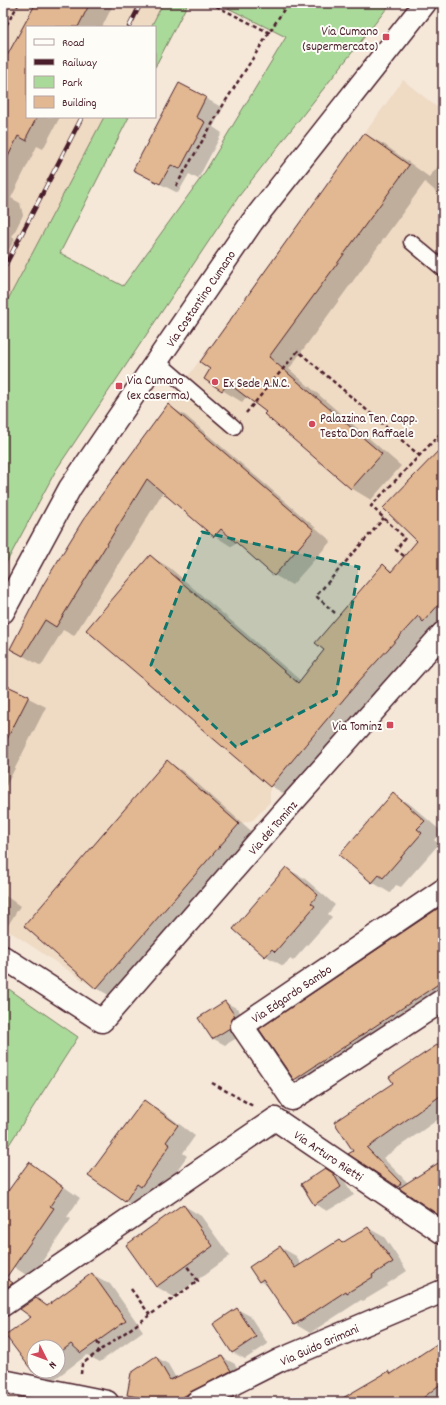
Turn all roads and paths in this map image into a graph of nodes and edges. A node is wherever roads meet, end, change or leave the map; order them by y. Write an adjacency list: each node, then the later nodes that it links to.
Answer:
1 (19, 3): 5 (path)
2 (210, 3): 6 (path)
3 (288, 3): 6 (path)
4 (425, 3): 10 (street, Via Costantino Cumano)
5 (3, 31)
6 (270, 33): 7 (path)
7 (176, 186)
8 (411, 242): 9 (lane)
9 (443, 269)
10 (157, 361): 11 (lane); 16 (street, Via Costantino Cumano)
11 (234, 427): 13 (path)
12 (443, 431): 13 (path)
13 (420, 456): 14 (path)
14 (384, 518): 15 (path); 17 (path)
15 (404, 556)
16 (3, 612)
17 (335, 613)
18 (443, 633): 20 (street, Via dei Tominz)
19 (443, 890): 21 (street, Via Edgardo Sambo)
20 (3, 957)
21 (443, 1000)
22 (212, 1083): 23 (path)
23 (275, 1119): 24 (street, Via Arturo Rietti); 28 (street)
24 (443, 1233)
25 (186, 1265): 29 (path)
26 (131, 1290): 29 (path)
27 (443, 1291): 35 (street, Via Guido Grimani)
28 (3, 1305)
29 (150, 1315): 31 (path)
30 (97, 1342): 31 (path)
31 (102, 1349): 33 (path)
32 (3, 1381): 33 (street)
33 (81, 1396): 34 (street)
34 (107, 1402)
35 (197, 1402)

